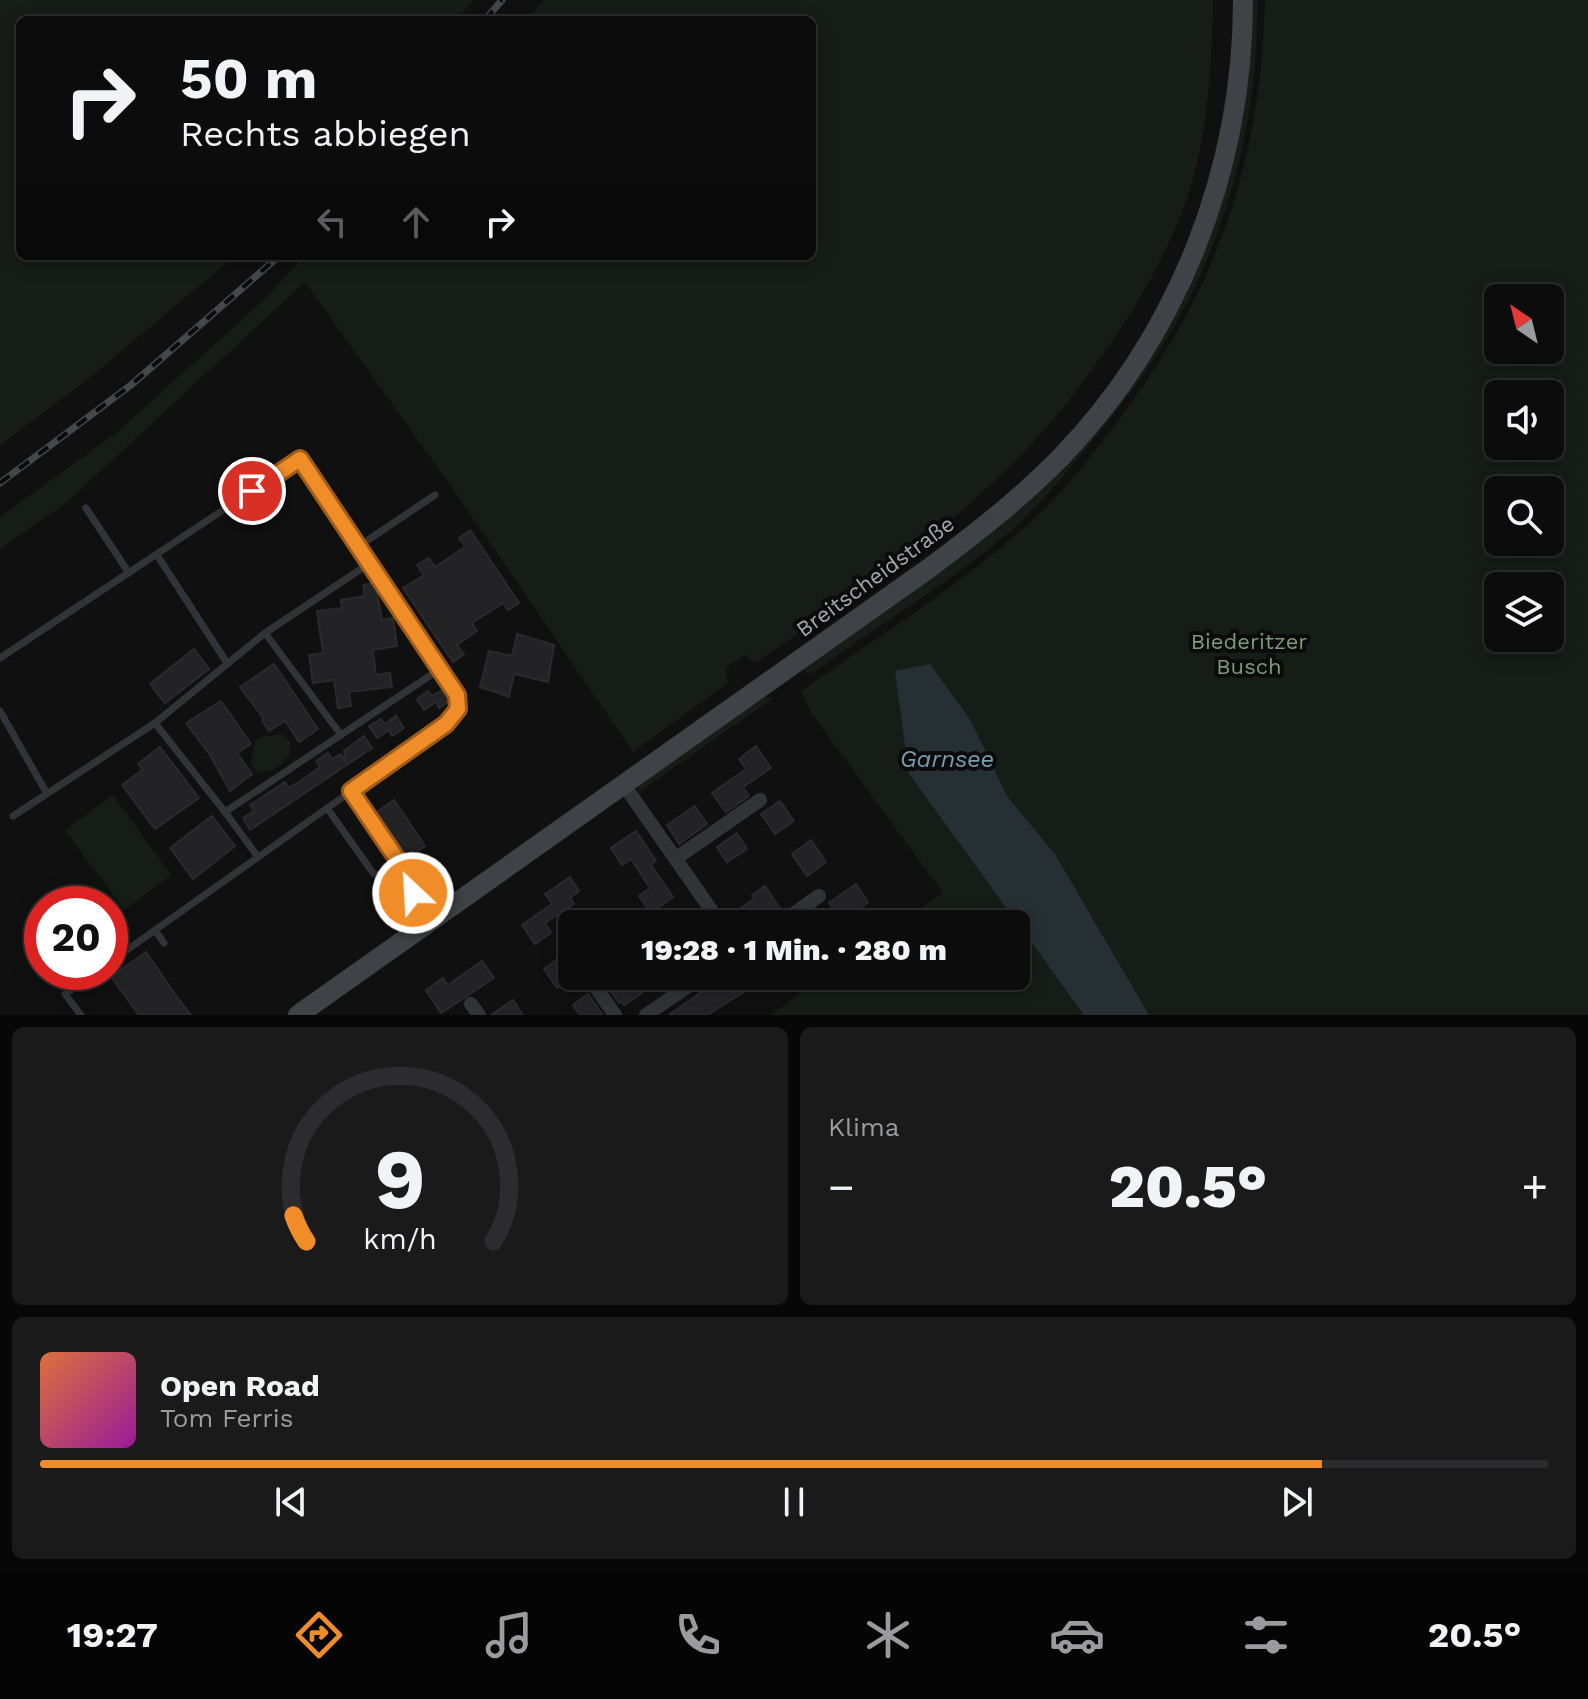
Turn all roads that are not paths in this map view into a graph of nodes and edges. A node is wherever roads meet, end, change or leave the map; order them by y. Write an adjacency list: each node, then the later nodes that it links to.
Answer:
1 (1243, 0): 15 (street, Breitscheidstraße)
2 (435, 495): 4 (lane)
3 (86, 508): 7 (lane)
4 (359, 546): 5 (lane); 6 (lane)
5 (157, 555): 7 (lane); 10 (lane)
6 (370, 563): 8 (lane); 11 (lane)
7 (129, 573): 9 (lane)
8 (265, 633): 10 (lane); 14 (lane)
9 (0, 658)
10 (227, 663): 13 (lane)
11 (440, 669): 14 (lane); 16 (lane)
12 (0, 711): 17 (lane)
13 (155, 723): 17 (lane); 20 (lane)
14 (341, 735): 20 (lane)
15 (624, 785): 23 (street); 28 (street, Breitscheidstraße)
16 (351, 791): 19 (lane); 24 (lane)
17 (46, 792): 21 (lane)
18 (760, 800): 23 (street)
19 (327, 808): 22 (lane); 24 (lane)
20 (225, 812): 22 (lane)
21 (13, 816)
22 (258, 857): 29 (lane)
23 (675, 859): 26 (street)
24 (413, 893): 28 (lane)
25 (819, 896): 27 (street)
26 (711, 910)
27 (799, 910)
28 (432, 921): 36 (street, Breitscheidstraße)
29 (155, 930): 30 (lane); 31 (lane)
30 (164, 943)
31 (128, 949)
32 (71, 990): 35 (lane)
33 (598, 990): 37 (street)
34 (683, 990): 38 (street)
35 (81, 1015)
36 (298, 1015)
37 (615, 1015)
38 (646, 1015)

